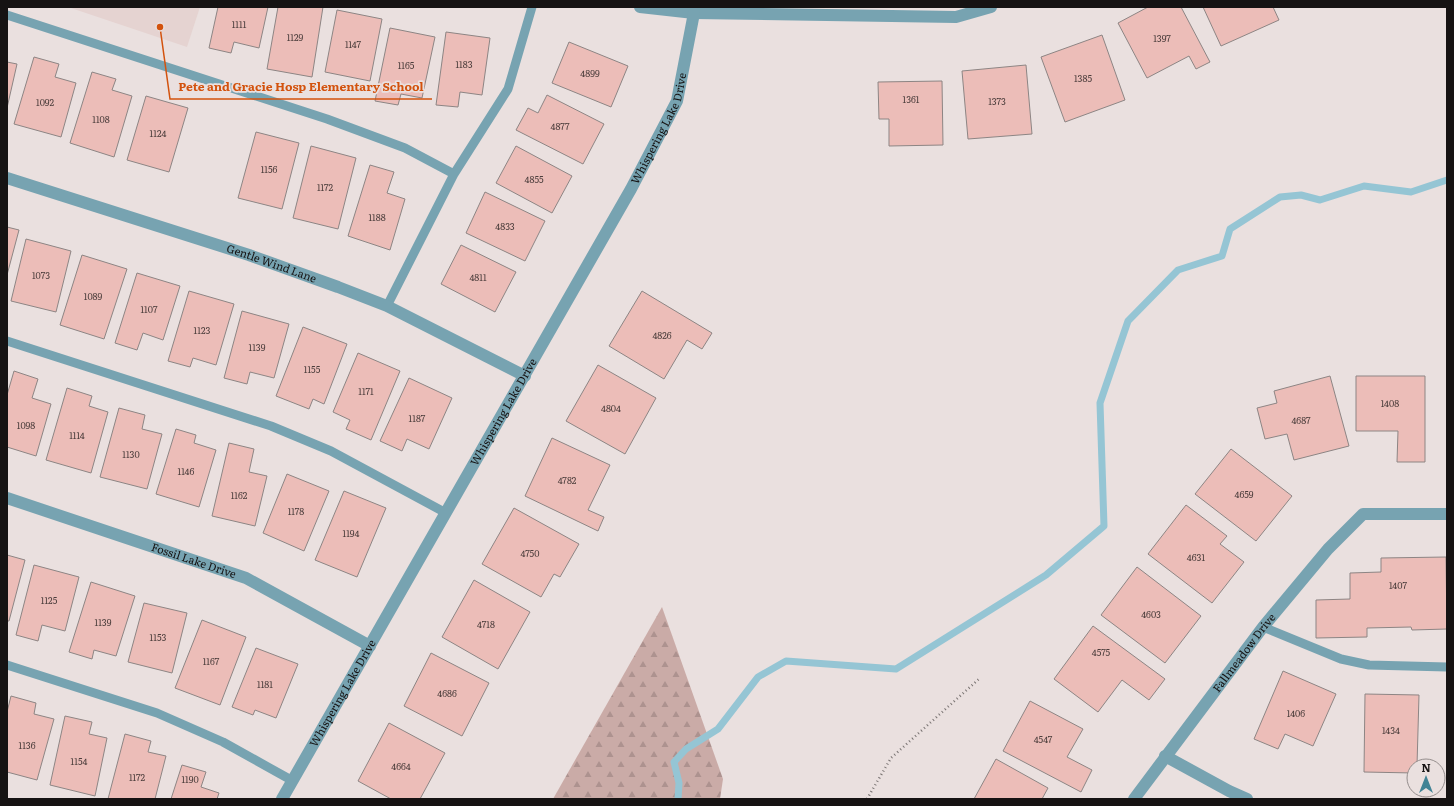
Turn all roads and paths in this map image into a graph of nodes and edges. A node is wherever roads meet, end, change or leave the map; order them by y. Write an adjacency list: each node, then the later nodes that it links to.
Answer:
1 (532, 7): 6 (lane)
2 (640, 7): 4 (street)
3 (991, 7): 4 (street)
4 (694, 13): 10 (street, Whispering Lake Drive)
5 (7, 16): 6 (lane)
6 (454, 174): 8 (lane)
7 (7, 178): 8 (street, Gentle Wind Lane)
8 (387, 306): 10 (street, Gentle Wind Lane)
9 (7, 341): 12 (lane)
10 (525, 376): 12 (street, Whispering Lake Drive)
11 (7, 498): 15 (street, Fossil Lake Drive)
12 (446, 513): 15 (street, Whispering Lake Drive)
13 (1447, 514): 14 (street, Fallmeadow Drive)
14 (1263, 627): 17 (lane); 19 (street, Fallmeadow Drive)
15 (370, 646): 20 (street, Whispering Lake Drive)
16 (7, 665): 20 (lane)
17 (1447, 666)
18 (979, 678): 22 (path)
19 (1165, 756): 23 (street, Fallmeadow Drive); 24 (street)
20 (293, 781): 21 (street, Whispering Lake Drive)
21 (282, 799)
22 (867, 799)
23 (1134, 799)
24 (1247, 799)

